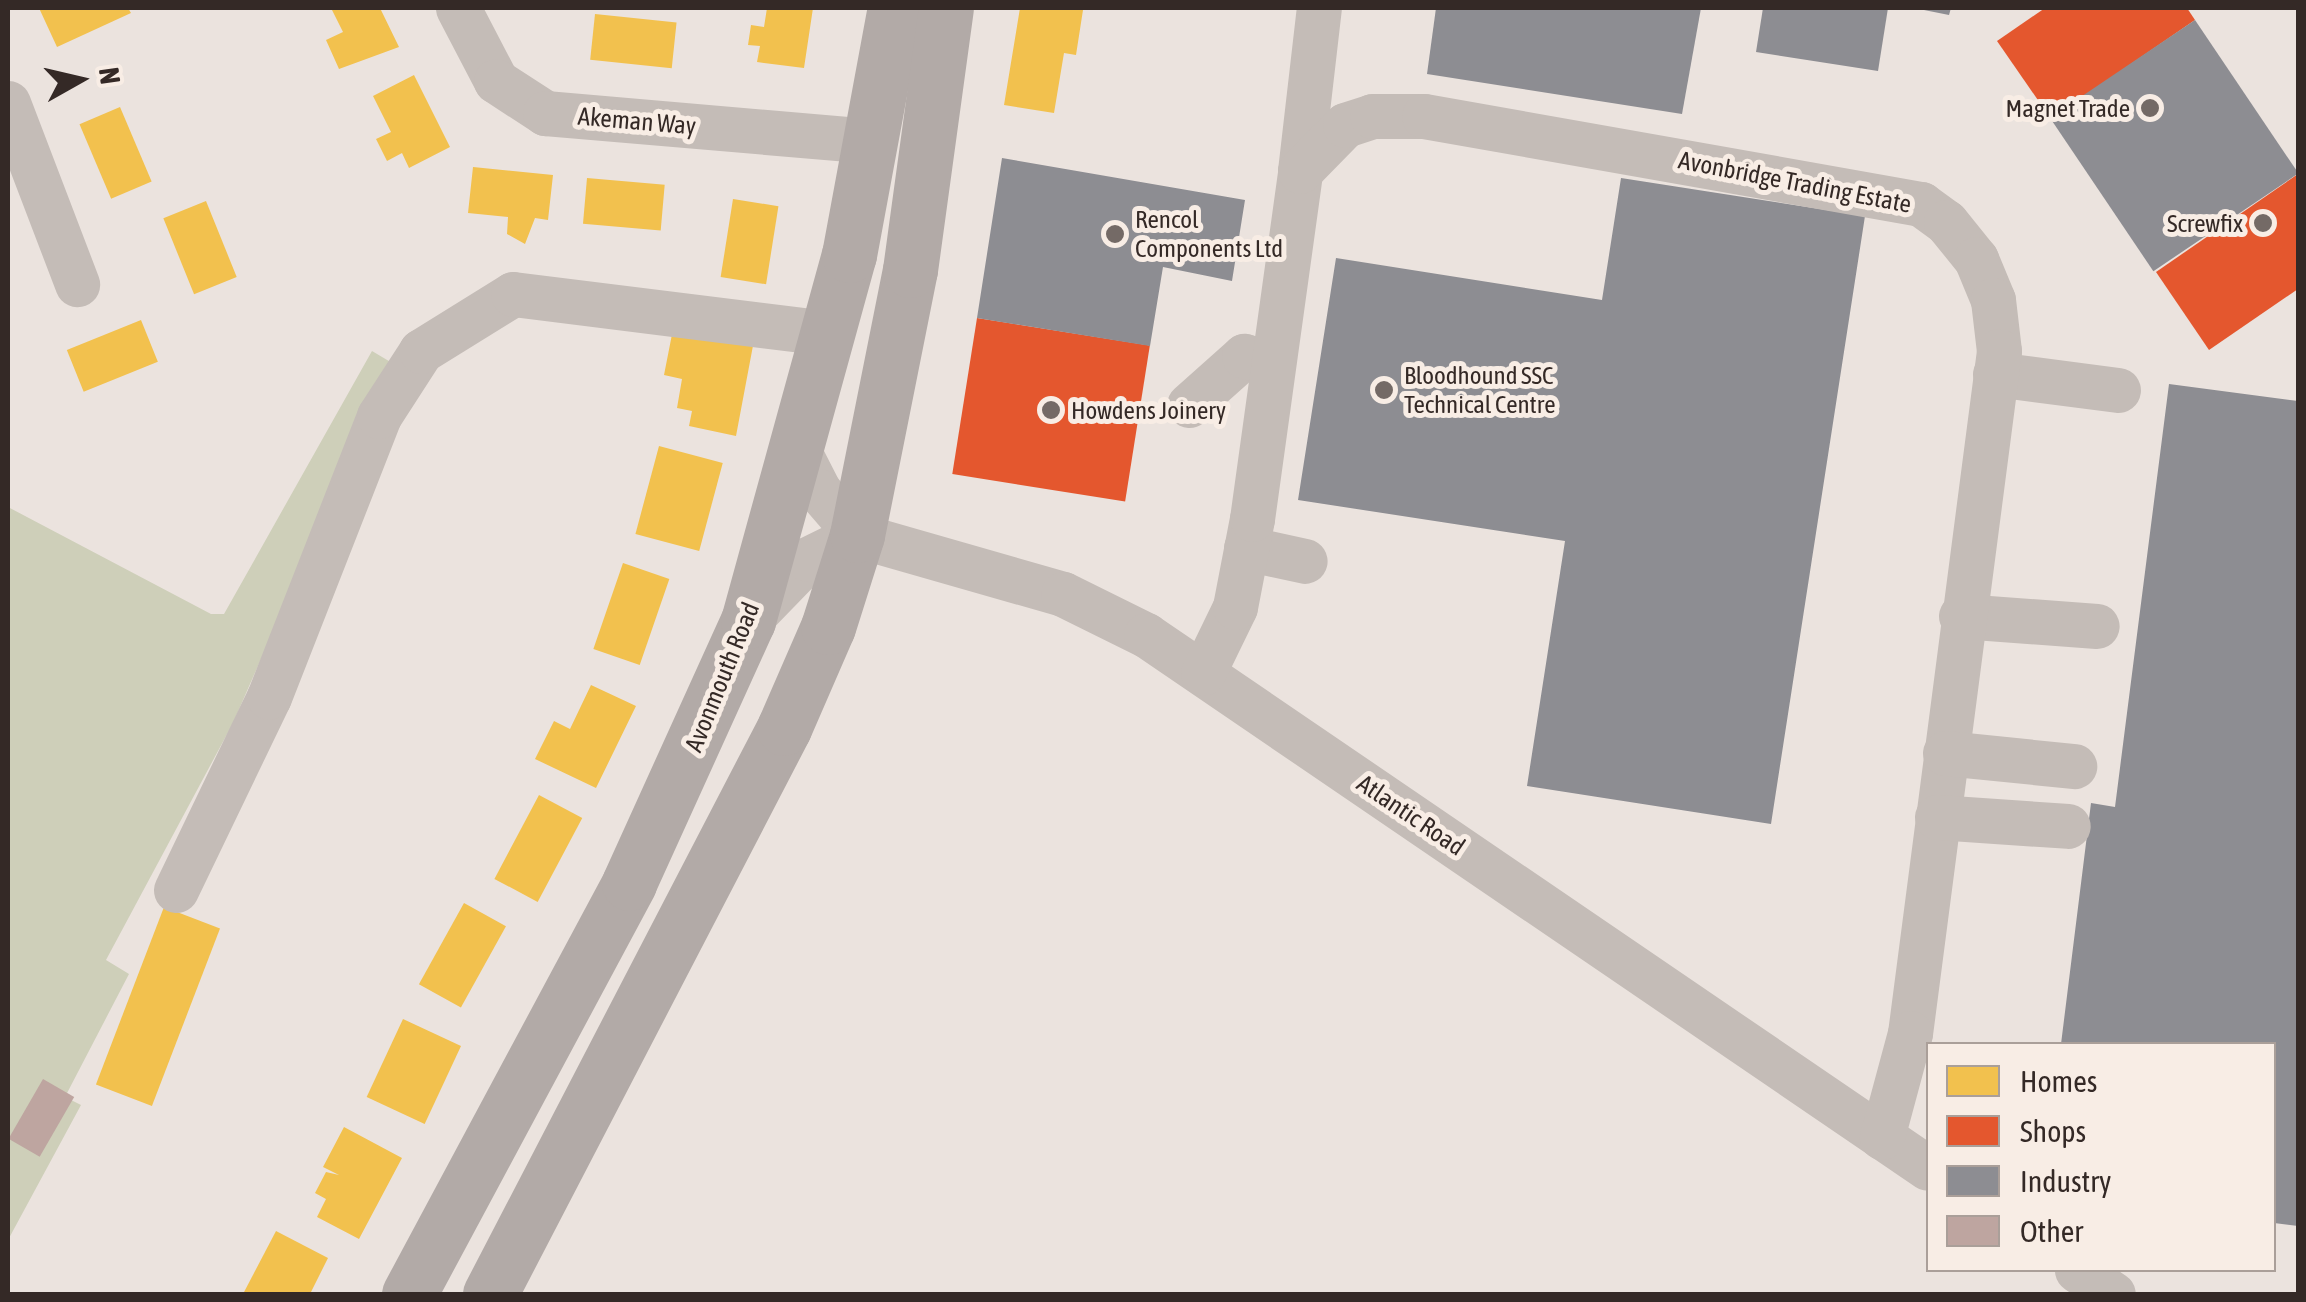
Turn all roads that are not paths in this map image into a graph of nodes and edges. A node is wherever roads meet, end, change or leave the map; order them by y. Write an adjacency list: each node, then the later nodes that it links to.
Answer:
1 (458, 8): 6 (street, Akeman Way)
2 (895, 8): 6 (main road, Avonmouth Road)
3 (946, 8): 15 (main road)
4 (1319, 8): 7 (street)
5 (8, 103): 8 (street)
6 (870, 141): 9 (main road, Avonmouth Road)
7 (1300, 171): 10 (street); 11 (street, Avonbridge Trading Estate)
8 (78, 284)
9 (828, 333): 14 (main road, Avonmouth Road); 26 (street)
10 (1273, 363): 13 (street); 16 (street)
11 (1995, 374): 12 (street); 18 (street, Avonbridge Trading Estate)
12 (2118, 390)
13 (1189, 405)
14 (796, 446): 15 (street); 19 (main road, Avonmouth Road)
15 (857, 536): 19 (street); 21 (street, Atlantic Road); 32 (main road)
16 (1246, 548): 17 (street); 21 (street)
17 (1305, 560)
18 (1961, 616): 20 (street); 22 (street, Avonbridge Trading Estate)
19 (748, 621): 31 (main road, Avonmouth Road)
20 (2096, 626)
21 (1203, 673): 28 (street, Atlantic Road)
22 (1945, 754): 23 (street); 24 (street, Avonbridge Trading Estate)
23 (2074, 766)
24 (1936, 817): 25 (street); 27 (street, Avonbridge Trading Estate)
25 (2068, 826)
26 (176, 890)
27 (1917, 1082): 28 (street, Avonbridge Trading Estate)
28 (1882, 1136): 29 (street, Atlantic Road)
29 (1926, 1167)
30 (2079, 1272): 33 (street)
31 (410, 1294)
32 (490, 1294)
33 (2113, 1294)

